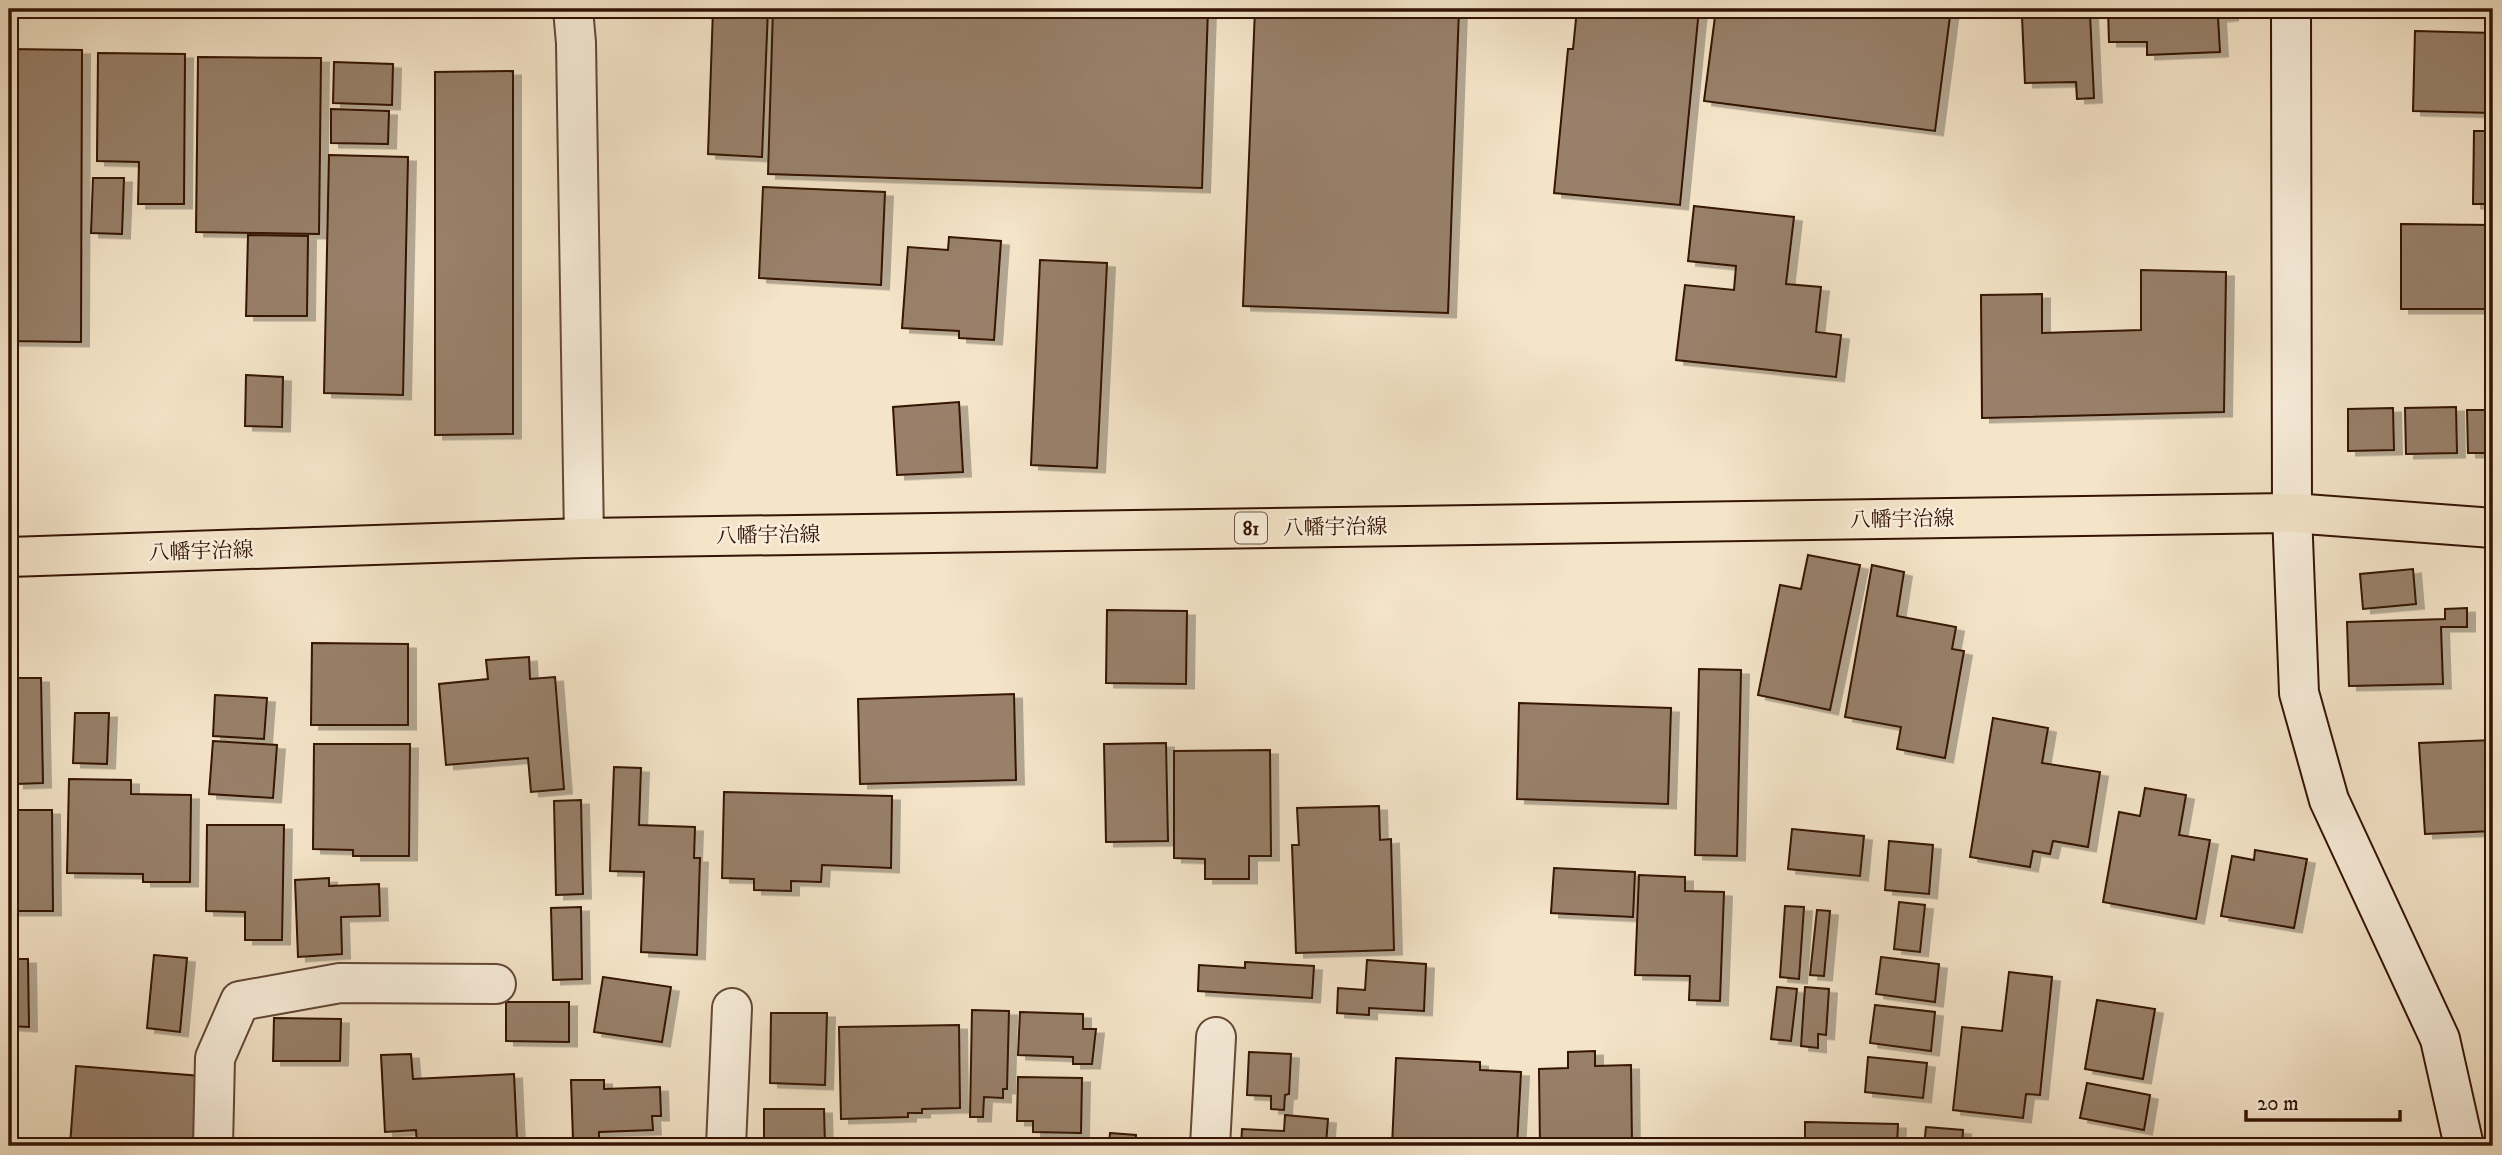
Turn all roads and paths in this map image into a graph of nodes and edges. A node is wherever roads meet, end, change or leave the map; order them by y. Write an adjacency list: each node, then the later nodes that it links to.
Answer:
1 (573, 9): 5 (street)
2 (2291, 9): 3 (street)
3 (2292, 513): 4 (main road, 八幡宇治線 / 81); 5 (main road, 八幡宇治線 / 81); 13 (street)
4 (2493, 528)
5 (584, 538): 6 (main road, 八幡宇治線 / 81)
6 (9, 557)
7 (496, 984): 10 (street)
8 (732, 1008): 11 (street)
9 (1216, 1037): 12 (street)
10 (213, 1146)
11 (726, 1146)
12 (1210, 1146)
13 (2464, 1146)

